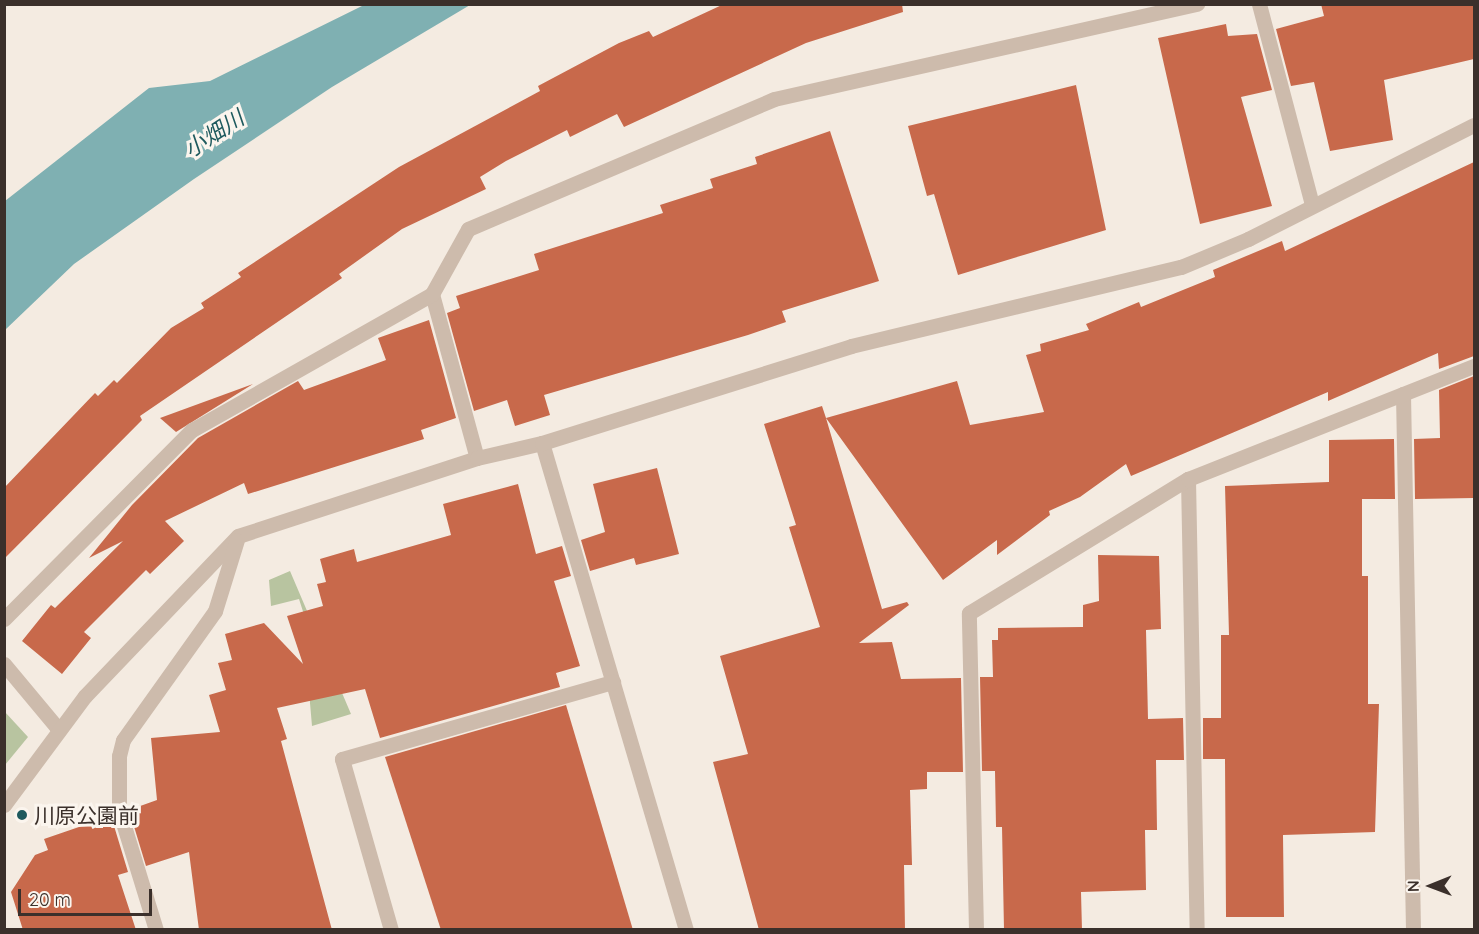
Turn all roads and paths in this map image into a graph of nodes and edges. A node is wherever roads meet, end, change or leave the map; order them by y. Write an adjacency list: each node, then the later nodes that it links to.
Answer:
1 (1197, 4): 5 (street)
2 (1259, 4): 4 (street)
3 (1474, 125): 4 (street)
4 (1312, 205): 8 (street)
5 (432, 294): 9 (street); 12 (street)
6 (1474, 366): 7 (street)
7 (1403, 394): 10 (street); 22 (street)
8 (542, 443): 9 (street); 14 (street)
9 (477, 458): 11 (street)
10 (1188, 479): 20 (street); 21 (street)
11 (238, 536): 15 (street); 17 (street)
12 (4, 619)
13 (4, 664): 15 (street)
14 (613, 682): 18 (street); 19 (street)
15 (59, 730): 16 (street)
16 (4, 805)
17 (156, 930)
18 (391, 930)
19 (686, 930)
20 (976, 930)
21 (1197, 930)
22 (1413, 930)

